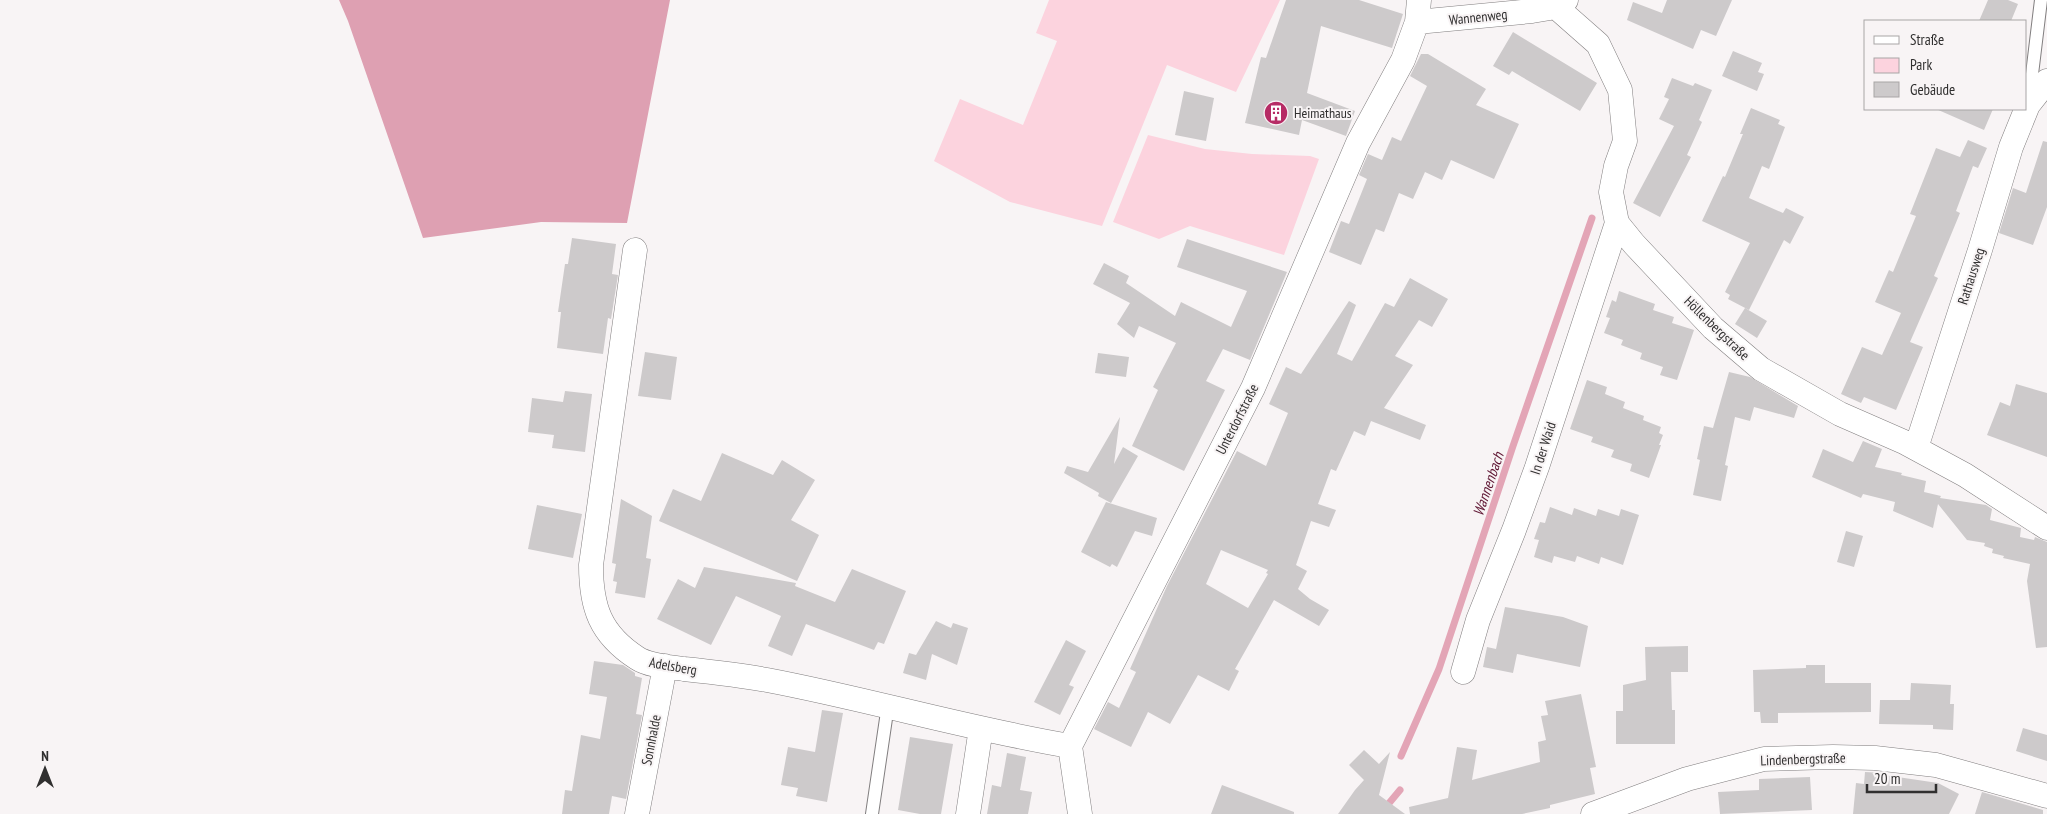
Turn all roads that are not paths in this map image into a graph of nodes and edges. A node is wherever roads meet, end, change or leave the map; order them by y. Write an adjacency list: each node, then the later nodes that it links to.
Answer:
1 (2041, 0): 5 (lane, Rathausweg)
2 (1561, 3): 3 (street, Wannenweg); 7 (street, Höllenbergstraße)
3 (1418, 11): 15 (street, Unterdorfstraße)
4 (2047, 82): 5 (street, Rathausweg)
5 (2028, 105)
6 (2026, 110): 9 (street, Rathausweg)
7 (1617, 222): 9 (street, Höllenbergstraße); 12 (street, In der Waid)
8 (635, 250): 11 (street, Adelsberg)
9 (1916, 448): 10 (street, Höllenbergstraße)
10 (2047, 528)
11 (665, 666): 13 (street, Adelsberg); 17 (street, Sonnhalde)
12 (1463, 672)
13 (888, 705): 14 (street, Adelsberg); 18 (lane)
14 (981, 728): 15 (street, Adelsberg); 19 (street)
15 (1070, 746): 20 (street)
16 (2042, 802): 21 (street, Lindenbergstraße)
17 (637, 814)
18 (872, 814)
19 (968, 814)
20 (1080, 814)
21 (1593, 814)

